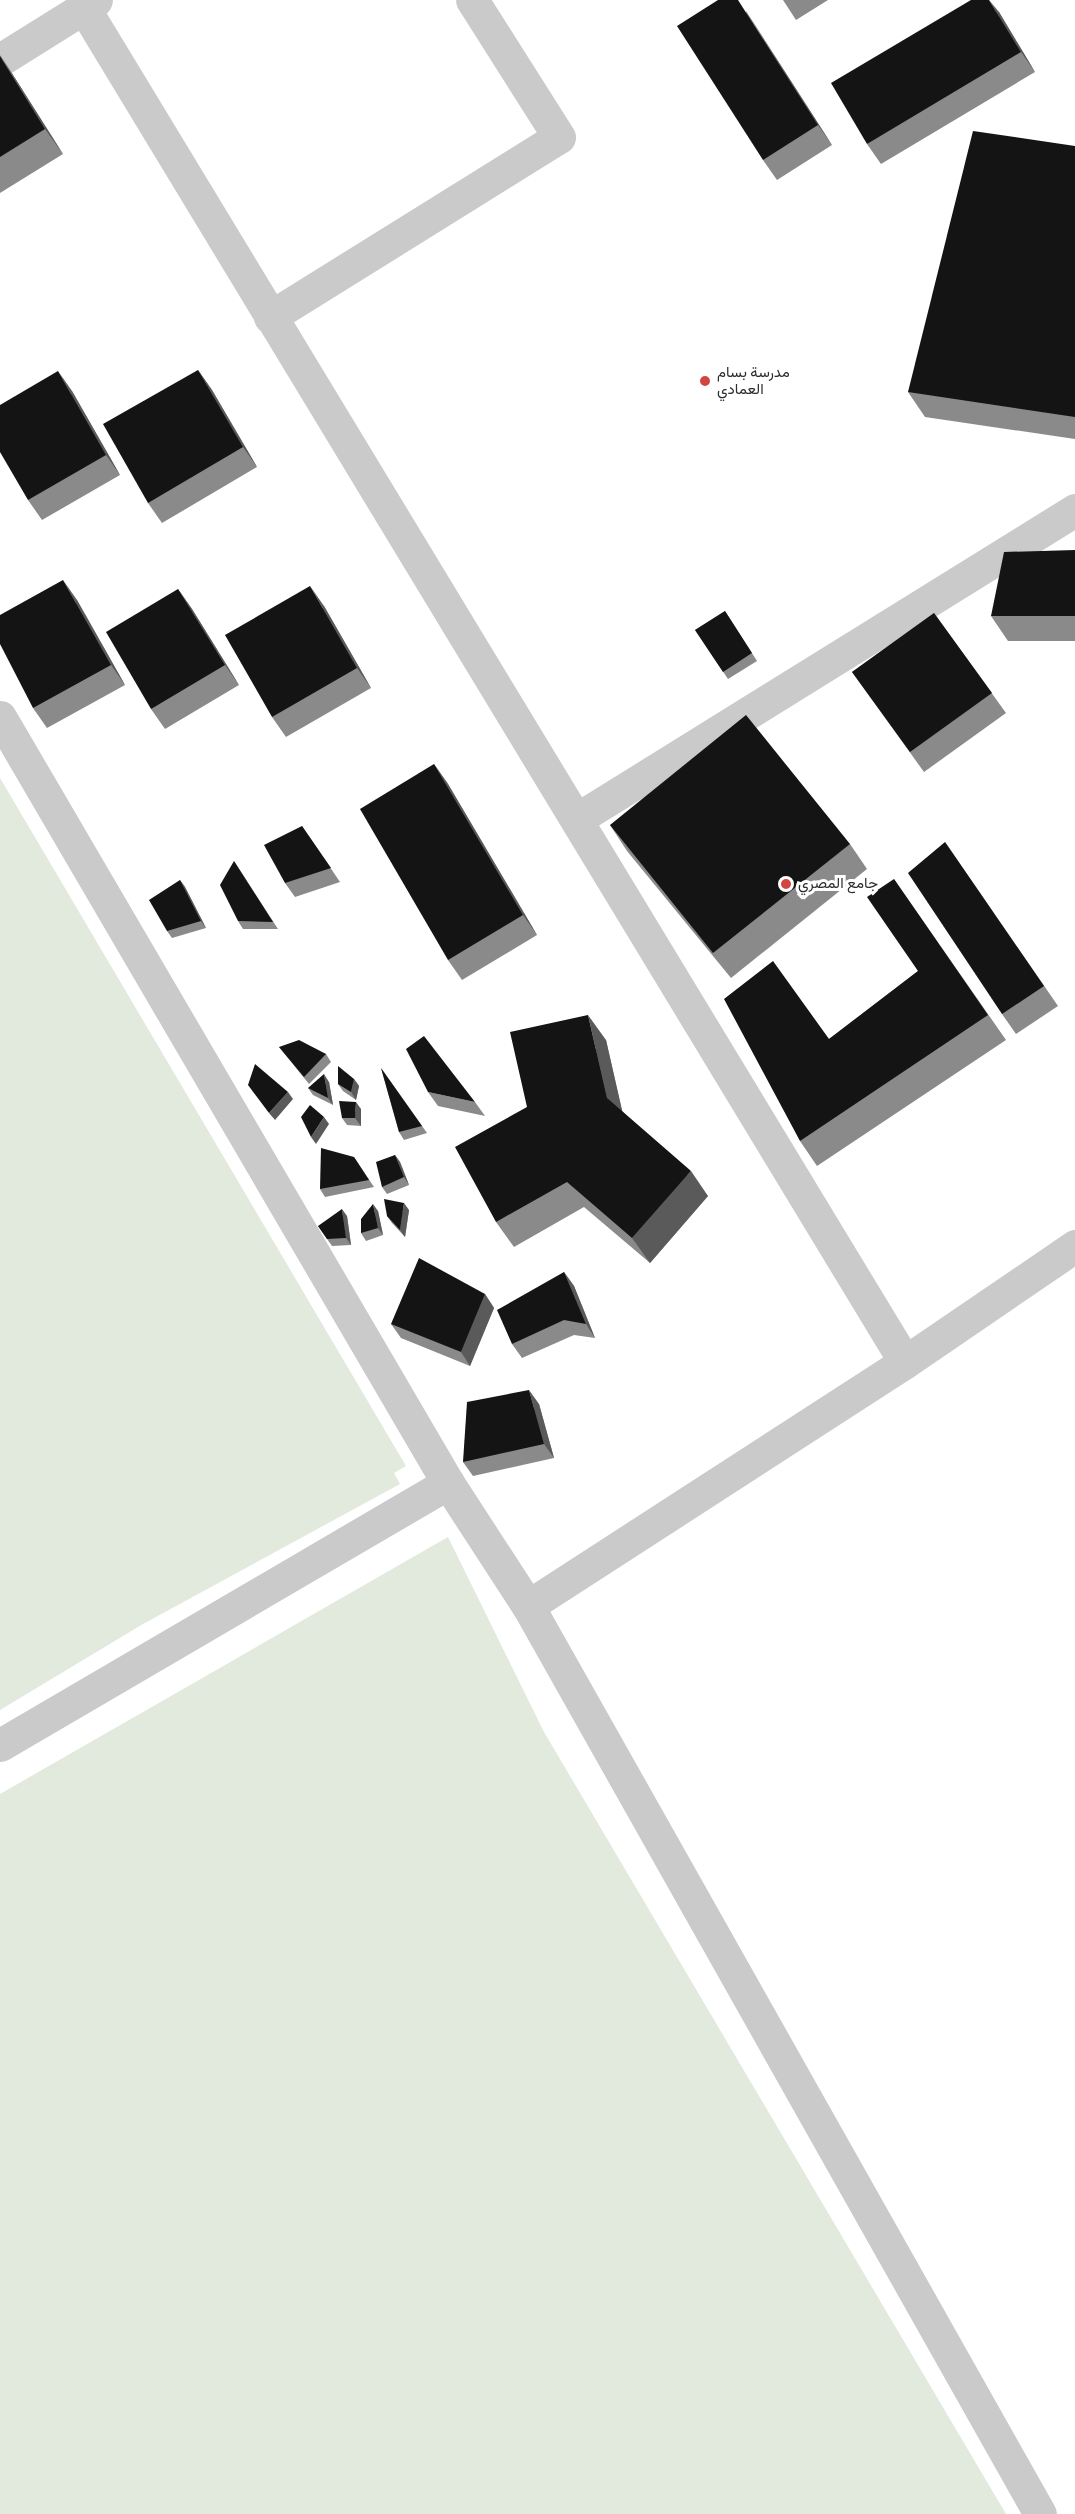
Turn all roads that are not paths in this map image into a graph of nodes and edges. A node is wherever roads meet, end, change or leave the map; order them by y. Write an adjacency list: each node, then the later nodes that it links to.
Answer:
1 (472, 0): 4 (street)
2 (90, 4): 3 (street); 4 (street)
3 (0, 60)
4 (270, 317): 7 (street)
5 (1075, 510): 7 (street)
6 (0, 717): 10 (street)
7 (577, 819): 9 (street)
8 (1075, 1246): 9 (street)
9 (904, 1362): 11 (street)
10 (448, 1483): 11 (street); 12 (street)
11 (528, 1606): 13 (street)
12 (0, 1745)
13 (1040, 2514)

